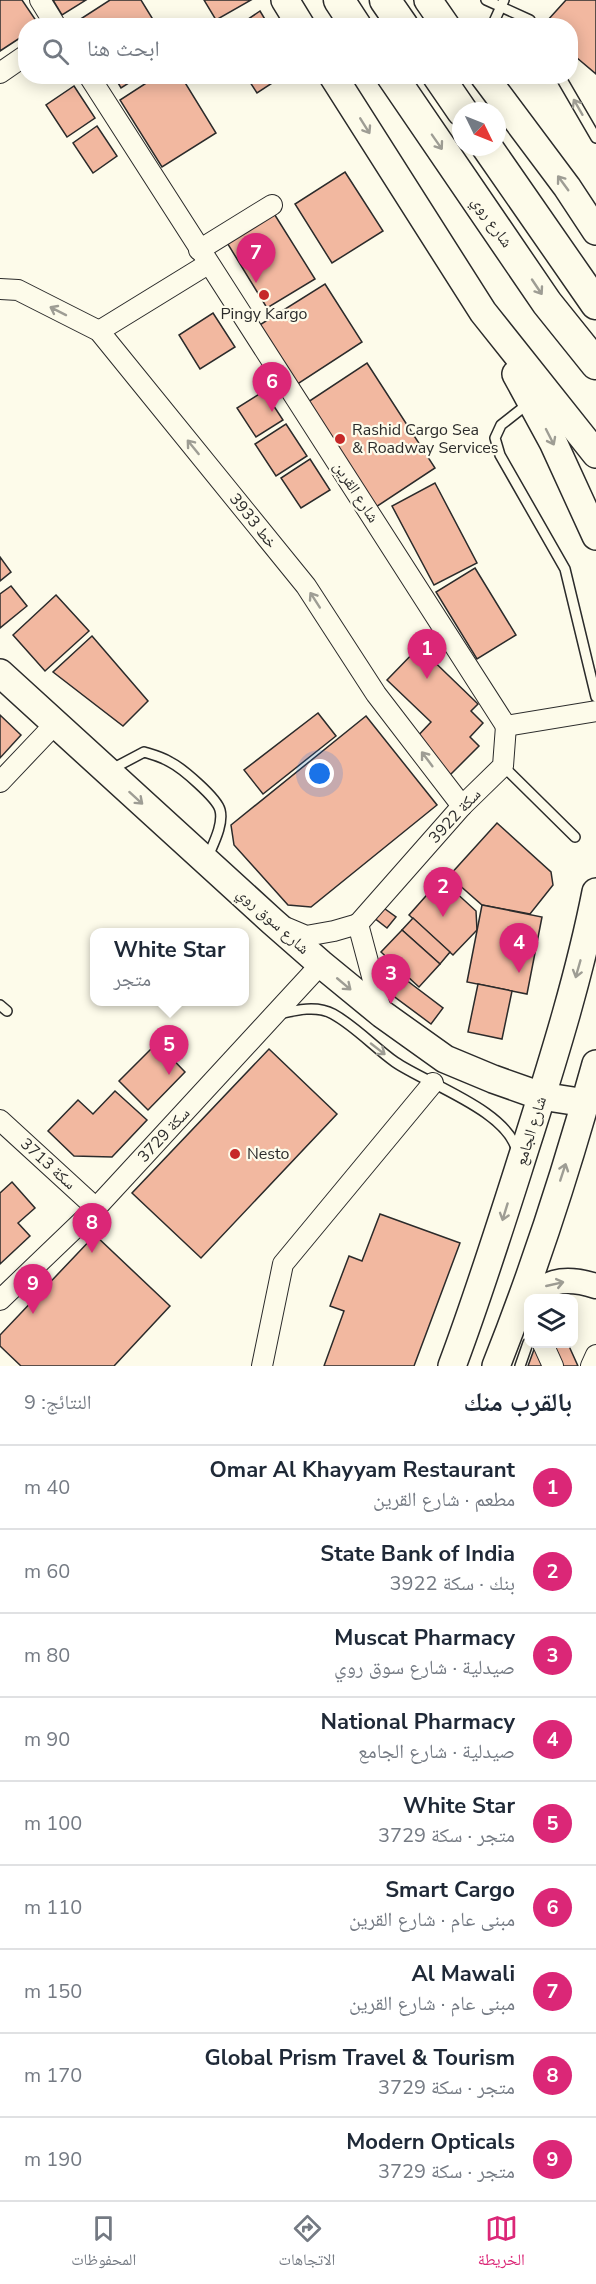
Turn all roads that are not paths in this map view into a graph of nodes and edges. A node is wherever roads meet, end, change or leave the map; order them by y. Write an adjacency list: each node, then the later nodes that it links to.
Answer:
1 (40, 0): 8 (street)
2 (285, 0): 9 (main road)
3 (339, 0): 10 (main road)
4 (385, 0): 11 (main road)
5 (428, 0): 12 (main road)
6 (486, 0): 7 (lane)
7 (502, 4): 13 (lane); 14 (lane)
8 (51, 18)
9 (296, 18)
10 (351, 18)
11 (397, 18)
12 (440, 18)
13 (496, 18)
14 (526, 18)
15 (18, 59): 16 (street)
16 (1, 69)
17 (93, 84): 28 (street, شارع القرين)
18 (338, 84): 31 (main road, one-way to 31)
19 (397, 84): 33 (main road, شارع روي, one-way to 33)
20 (443, 84): 23 (main road)
21 (491, 84): 27 (main road, one-way to 21)
22 (565, 84): 24 (lane, one-way to 22)
23 (456, 102)
24 (596, 138)
25 (494, 156): 30 (main road)
26 (272, 205): 28 (street)
27 (596, 231)
28 (204, 257): 32 (street); 41 (street, شارع القرين)
29 (0, 289): 32 (street, 3933 خط, one-way to 29)
30 (596, 304)
31 (483, 312): 34 (main road); 35 (main road)
32 (99, 332): 45 (street, 3933 خط, one-way to 32)
33 (596, 364)
34 (531, 401): 36 (main road, one-way to 36); 38 (lane)
35 (596, 454)
36 (596, 536)
37 (0, 673): 40 (main road, شارع سوق روي)
38 (596, 698)
39 (596, 711): 41 (street)
40 (55, 724): 43 (main road, شارع سوق روي); 44 (street)
41 (506, 726): 42 (street)
42 (503, 766): 45 (street, سكة 3922); 46 (lane)
43 (107, 772): 47 (main road, شارع سوق روي, one-way to 47); 47 (lane)
44 (0, 782)
45 (462, 806): 50 (street, سكة 3922)
46 (575, 837)
47 (206, 862): 49 (main road, شارع سوق روي)
48 (596, 892): 56 (main road, شارع الجامع, one-way to 56)
49 (273, 922): 50 (street); 51 (main road, شارع سوق روي)
50 (358, 924): 53 (street)
51 (321, 964): 52 (street, سكة 3729); 53 (main road, شارع سوق روي, one-way to 53)
52 (277, 1014): 55 (lane, one-way to 55); 60 (street, سكة 3729)
53 (382, 1014): 56 (main road, شارع سوق روي)
54 (596, 1065): 57 (main road)
55 (434, 1083): 59 (lane); 70 (street)
56 (541, 1096): 57 (main road, شارع سوق روي); 59 (main road, شارع الجامع)
57 (586, 1102): 62 (main road, one-way to 57)
58 (0, 1120): 60 (street, سكة 3713)
59 (520, 1166): 71 (main road, شارع الجامع, one-way to 71)
60 (96, 1208): 64 (street, سكة 3729)
61 (596, 1286): 63 (street, one-way to 61)
62 (529, 1294)
63 (536, 1294)
64 (0, 1300)
65 (524, 1311): 72 (main road)
66 (526, 1348): 68 (lane)
67 (545, 1348): 75 (street)
68 (524, 1355): 73 (lane); 74 (lane)
69 (596, 1355): 76 (street)
70 (262, 1366)
71 (452, 1366)
72 (496, 1366)
73 (520, 1366)
74 (528, 1366)
75 (553, 1366)
76 (591, 1366)

